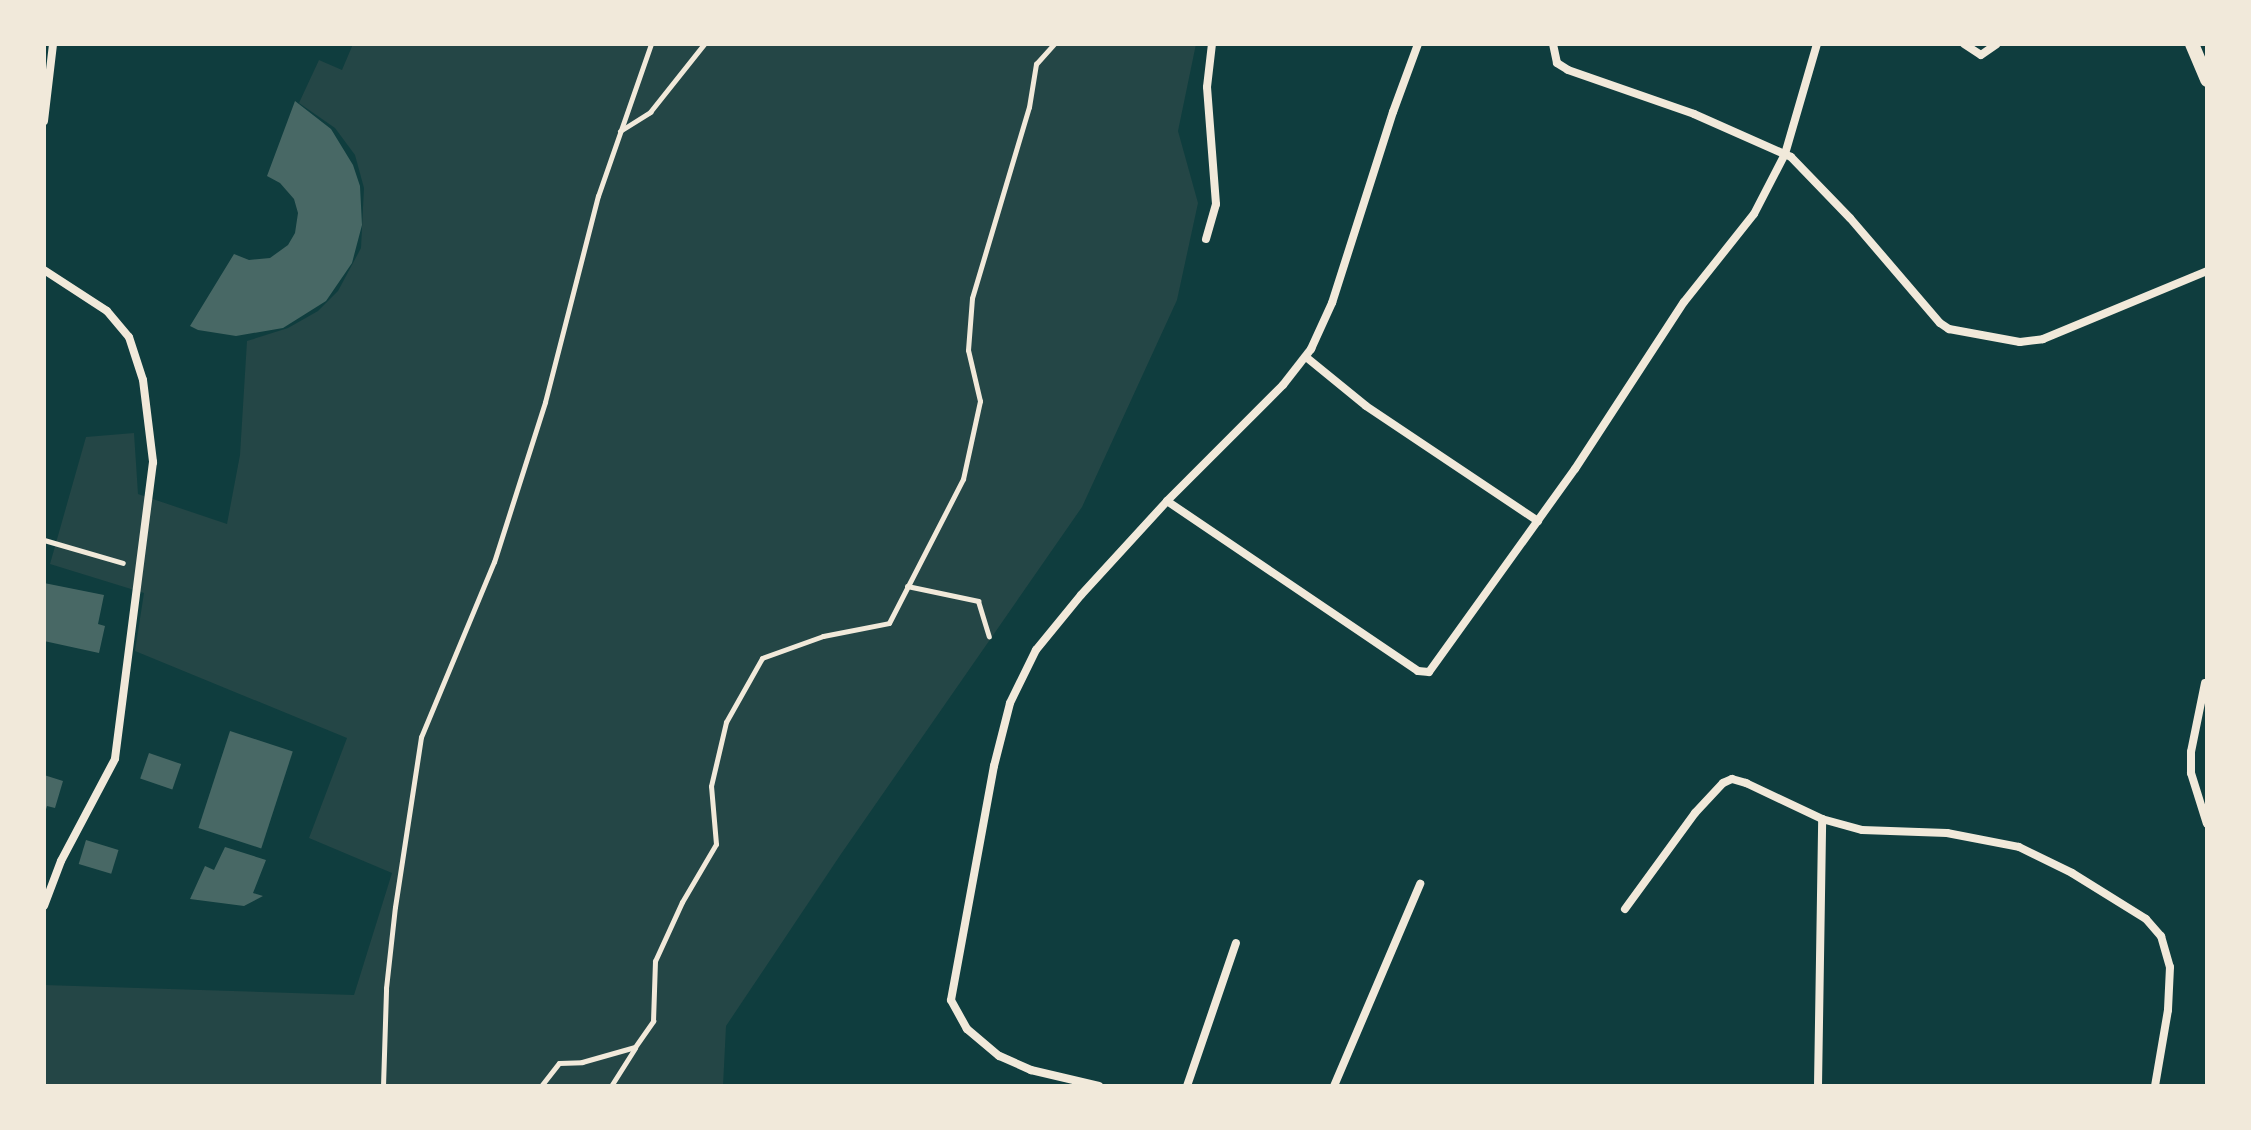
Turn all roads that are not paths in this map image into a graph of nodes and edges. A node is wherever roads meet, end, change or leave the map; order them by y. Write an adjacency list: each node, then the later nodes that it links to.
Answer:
1 (53, 44): 10 (street)
2 (1212, 44): 12 (street)
3 (1418, 44): 15 (street)
4 (1553, 44): 11 (street)
5 (1817, 44): 11 (street)
6 (1964, 44): 7 (street)
7 (1997, 44)
8 (2192, 44): 9 (street)
9 (2207, 80)
10 (44, 121)
11 (1785, 154): 14 (street); 17 (street)
12 (1206, 239)
13 (44, 270): 22 (street)
14 (2207, 271)
15 (1306, 357): 16 (street); 17 (street)
16 (1167, 501): 17 (street); 25 (street)
17 (1538, 521)
18 (2205, 683): 20 (street)
19 (1822, 819): 23 (street); 28 (street); 29 (street)
20 (2207, 824)
21 (1420, 884): 27 (street)
22 (44, 906)
23 (1625, 909)
24 (1236, 943): 26 (street)
25 (1099, 1086)
26 (1187, 1086)
27 (1334, 1086)
28 (1818, 1086)
29 (2155, 1086)

